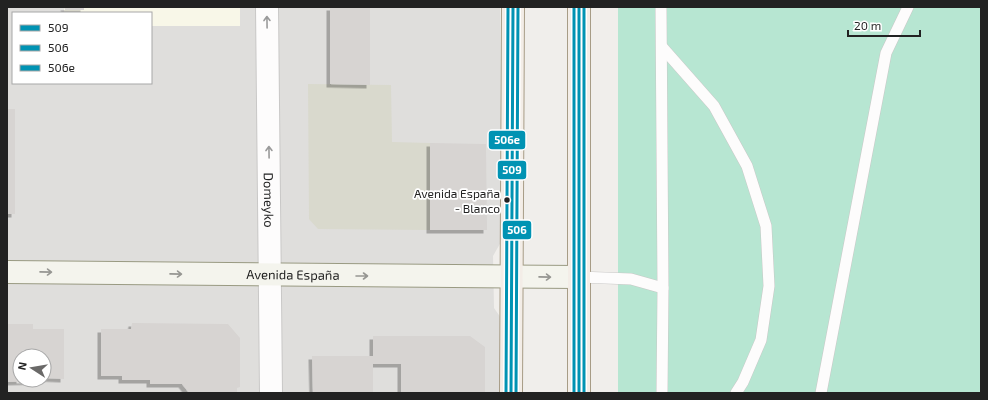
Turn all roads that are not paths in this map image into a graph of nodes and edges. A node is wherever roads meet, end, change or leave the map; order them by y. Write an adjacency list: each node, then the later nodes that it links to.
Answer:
1 (267, 7): 8 (street, Domeyko, one-way to 1)
2 (512, 7): 9 (main road)
3 (579, 7): 10 (main road)
4 (661, 7): 6 (lane)
5 (908, 7): 17 (lane)
6 (662, 47): 11 (lane); 16 (lane)
7 (7, 272): 8 (street, Avenida España, one-way to 8)
8 (270, 275): 9 (street, Avenida España, one-way to 9); 12 (street, Domeyko)
9 (511, 276): 10 (street, Avenida España, one-way to 10); 13 (main road)
10 (579, 277): 11 (lane); 14 (main road)
11 (663, 288): 15 (lane)
12 (271, 393)
13 (511, 393)
14 (579, 393)
15 (662, 393)
16 (736, 393)
17 (821, 393)

